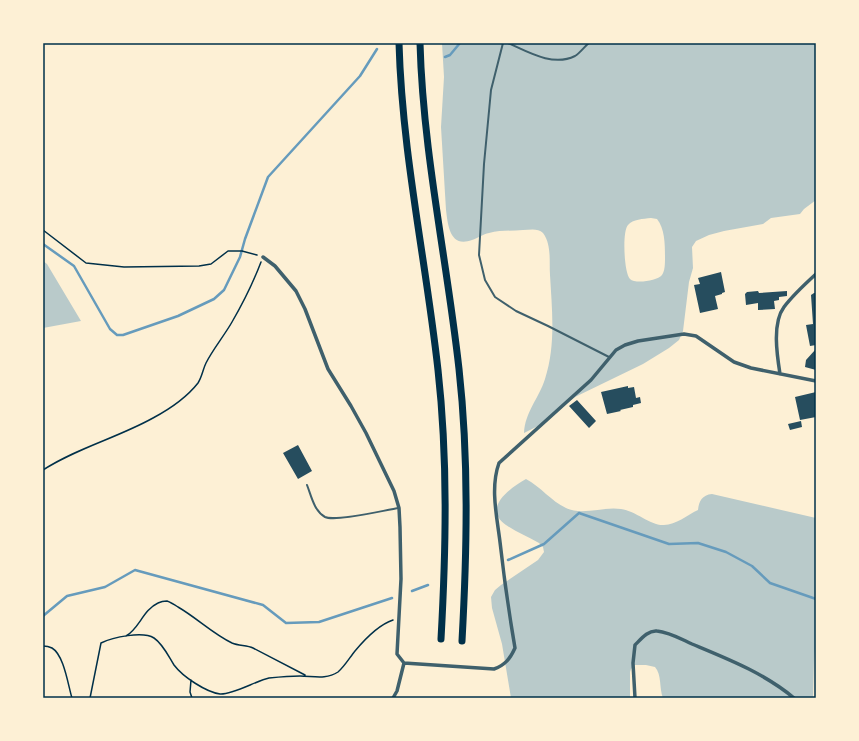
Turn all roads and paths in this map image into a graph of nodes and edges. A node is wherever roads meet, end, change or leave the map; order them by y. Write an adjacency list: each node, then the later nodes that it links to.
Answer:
1 (399, 43): 17 (highway)
2 (420, 43): 18 (highway)
3 (503, 43): 9 (lane)
4 (508, 43): 5 (lane)
5 (589, 43)
6 (43, 230): 7 (path)
7 (263, 257): 12 (path); 14 (street)
8 (816, 274): 10 (street)
9 (609, 357): 10 (street); 20 (street)
10 (780, 374): 11 (street)
11 (816, 381)
12 (43, 470)
13 (307, 485): 14 (lane)
14 (399, 508): 15 (street)
15 (400, 618): 20 (street); 21 (path)
16 (125, 637): 21 (path); 22 (path); 24 (path)
17 (441, 639)
18 (462, 641)
19 (43, 646): 23 (path)
20 (404, 663): 26 (street)
21 (307, 676): 22 (path)
22 (191, 680): 25 (path)
23 (72, 698)
24 (90, 698)
25 (192, 698)
26 (393, 698)
27 (636, 698): 28 (street)
28 (794, 698)

